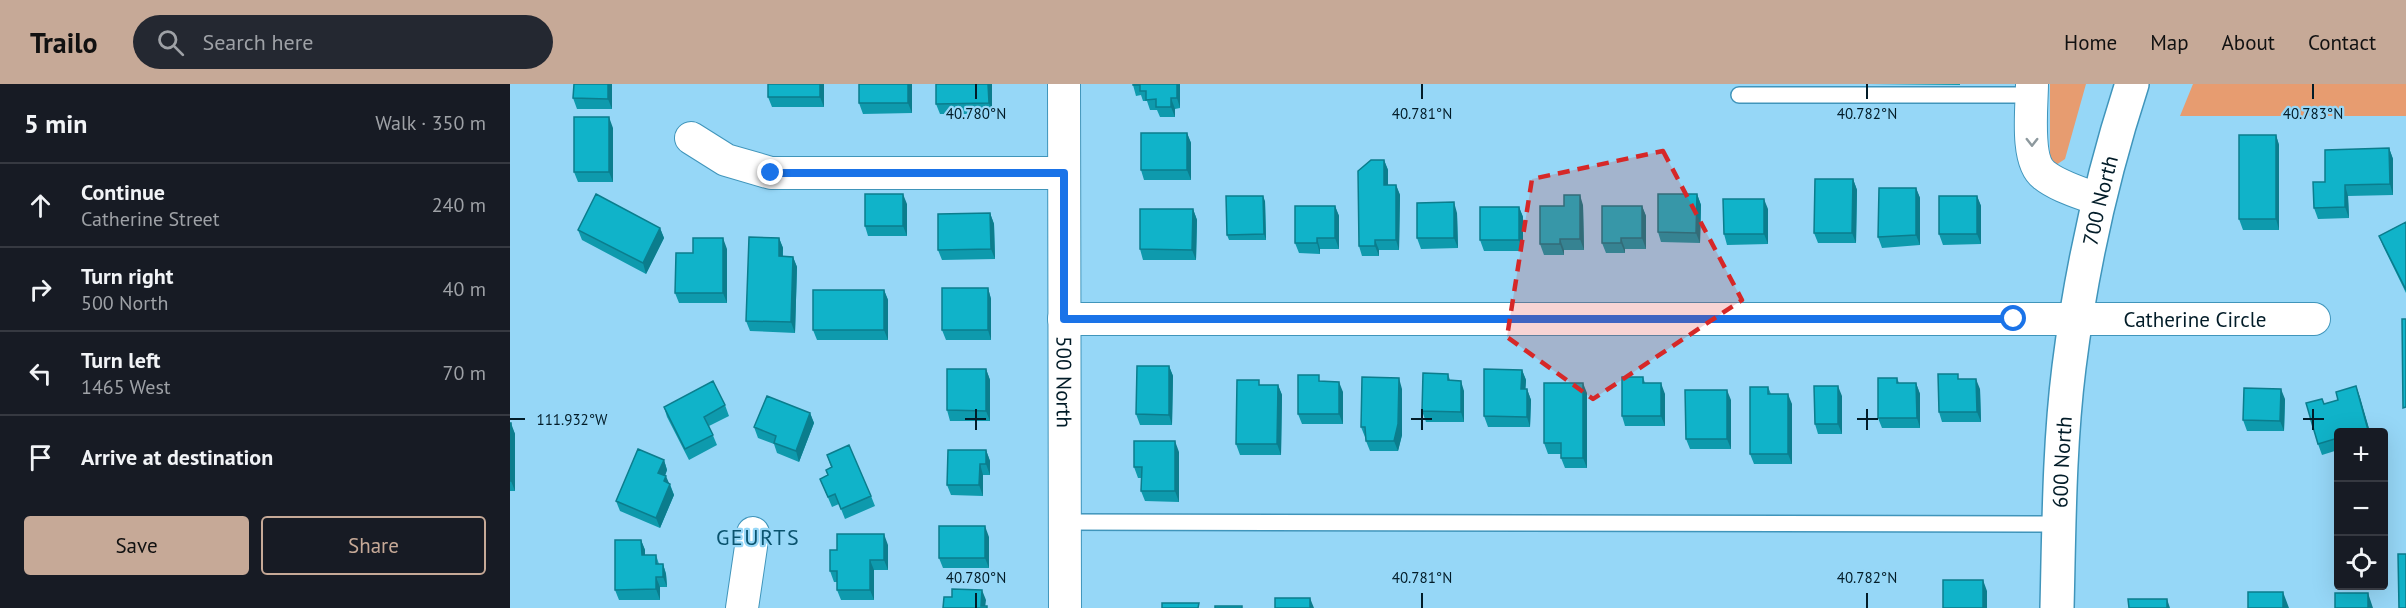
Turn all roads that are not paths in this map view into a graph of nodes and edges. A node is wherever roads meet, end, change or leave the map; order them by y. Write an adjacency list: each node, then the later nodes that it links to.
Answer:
1 (1064, 84): 6 (street, 500 North)
2 (2132, 84): 7 (main road, 700 North)
3 (2032, 89): 4 (lane); 7 (street, one-way to 7)
4 (1739, 95)
5 (690, 138): 6 (street)
6 (1064, 173): 8 (street, 500 North)
7 (2099, 200): 9 (main road, 700 North)
8 (1064, 319): 9 (street, Catherine Circle); 11 (street, 500 North)
9 (2076, 319): 10 (street, Catherine Circle); 12 (main road, 600 North)
10 (2314, 319)
11 (1065, 522): 12 (lane); 15 (street, 500 North)
12 (2059, 524): 16 (main road, 600 North)
13 (753, 533): 14 (street)
14 (742, 608)
15 (1065, 608)
16 (2057, 608)

